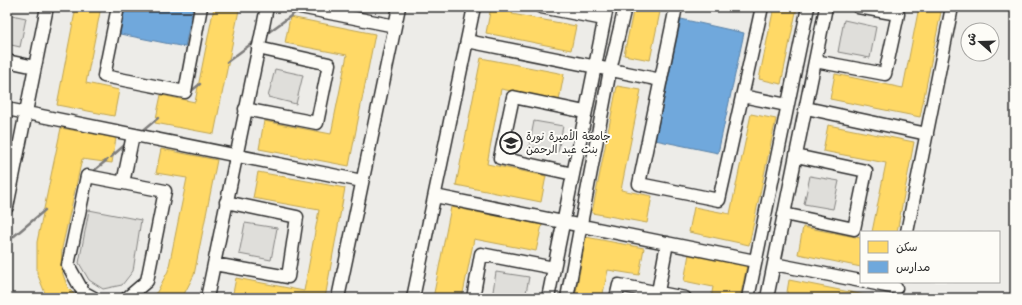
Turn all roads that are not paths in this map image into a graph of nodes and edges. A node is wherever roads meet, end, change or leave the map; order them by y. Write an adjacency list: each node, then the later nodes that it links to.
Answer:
1 (47, 7): 22 (street)
2 (118, 7): 3 (street)
3 (201, 7)
4 (266, 7): 19 (street)
5 (300, 7): 17 (street)
6 (399, 7): 17 (street)
7 (474, 7): 18 (street)
8 (541, 7): 16 (street)
9 (625, 7): 24 (street)
10 (676, 7): 25 (street)
11 (762, 7): 26 (street)
12 (808, 7): 27 (street)
13 (826, 7): 21 (street)
14 (858, 7): 21 (street)
15 (952, 7): 33 (street)
16 (606, 13): 23 (street)
17 (395, 26): 39 (street)
18 (467, 41): 23 (street); 41 (street)
19 (258, 48): 28 (street); 28 (street)
20 (7, 61): 22 (street)
21 (815, 61): 29 (street)
22 (35, 67): 32 (street)
23 (595, 67): 24 (street); 31 (street)
24 (610, 70): 25 (street); 46 (street)
25 (661, 80): 26 (street)
26 (742, 96): 27 (street)
27 (787, 105): 49 (street)
28 (245, 108): 35 (street)
29 (806, 108): 33 (street); 36 (street)
30 (7, 109): 32 (street)
31 (585, 112): 38 (street); 38 (street)
32 (26, 113): 34 (street); 37 (street)
33 (926, 134): 47 (street)
34 (133, 135): 35 (street); 40 (street)
35 (235, 155): 39 (street); 42 (street)
36 (796, 156): 44 (street); 44 (street)
37 (12, 159): 43 (street)
38 (573, 174): 45 (street)
39 (362, 181): 60 (street)
40 (123, 183): 57 (street); 58 (street)
41 (435, 196): 45 (street); 61 (street)
42 (226, 202): 50 (street); 50 (street)
43 (7, 207)
44 (784, 214): 51 (street)
45 (563, 222): 46 (street); 52 (street)
46 (581, 226): 48 (street); 64 (street)
47 (907, 231)
48 (667, 243): 49 (street); 56 (street)
49 (755, 261): 67 (street)
50 (214, 264): 59 (street)
51 (774, 264): 53 (street); 68 (street)
52 (554, 268): 62 (street); 63 (street)
53 (860, 281)
54 (871, 283): 55 (street)
55 (895, 289)
56 (658, 292): 65 (street); 66 (street)
57 (94, 298)
58 (127, 298)
59 (207, 298)
60 (338, 298)
61 (413, 298)
62 (473, 298)
63 (548, 298)
64 (567, 298)
65 (616, 298)
66 (685, 298)
67 (748, 298)
68 (767, 298)

